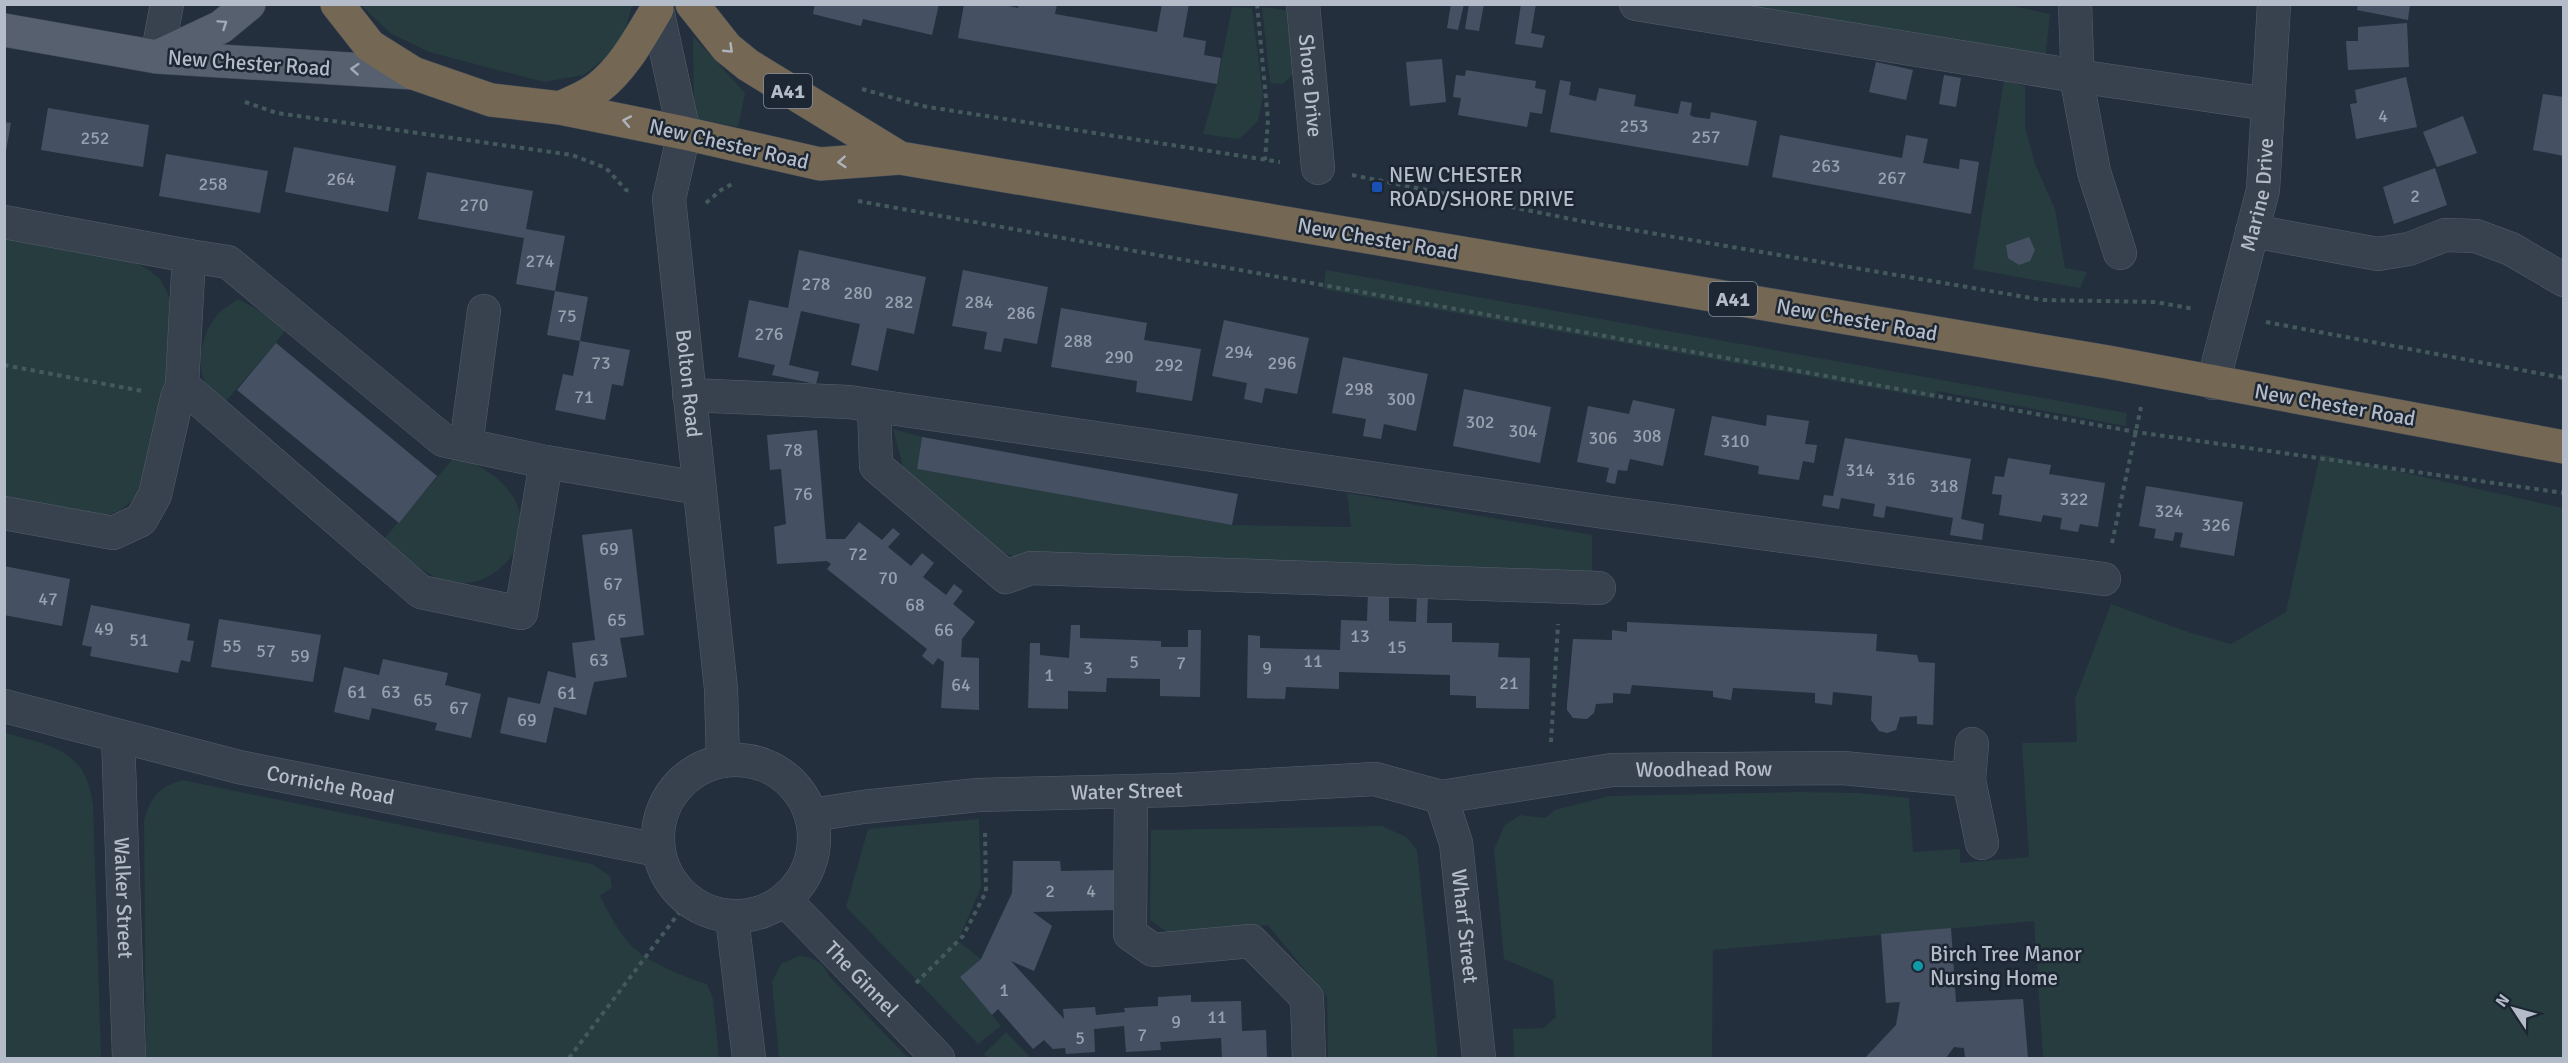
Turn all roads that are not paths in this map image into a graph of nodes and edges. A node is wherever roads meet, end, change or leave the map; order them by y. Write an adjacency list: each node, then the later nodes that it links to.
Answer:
1 (167, 4): 11 (street)
2 (249, 4): 11 (main road, New Chester Road, one-way to 2)
3 (337, 4): 12 (highway, A41)
4 (692, 4): 17 (highway, New Chester Road / A41, one-way to 17)
5 (1303, 4): 18 (street, Shore Drive)
6 (1636, 4): 13 (street)
7 (2075, 4): 13 (street)
8 (2274, 4): 14 (street, Marine Drive)
9 (657, 7): 15 (highway); 16 (street, Bolton Road)
10 (4, 30): 11 (main road, New Chester Road)
11 (157, 57): 12 (main road, New Chester Road, one-way to 11)
12 (413, 73): 15 (highway, A41)
13 (2077, 76): 14 (street); 21 (street)
14 (2268, 104): 20 (street, Marine Drive)
15 (560, 108): 16 (highway, New Chester Road / A41, one-way to 15)
16 (684, 133): 17 (highway, New Chester Road / A41, one-way to 16); 27 (street, Bolton Road)
17 (900, 158): 25 (highway, New Chester Road / A41)
18 (1318, 168)
19 (4, 222): 22 (street)
20 (2252, 231): 23 (street); 25 (street, Marine Drive)
21 (2120, 253)
22 (189, 256): 26 (street); 29 (street)
23 (2564, 280)
24 (484, 311): 29 (street)
25 (2213, 382): 30 (highway, New Chester Road / A41)
26 (180, 391): 31 (street); 33 (street)
27 (689, 396): 28 (street); 32 (street, Bolton Road)
28 (874, 406): 34 (street); 35 (street)
29 (466, 445): 31 (street)
30 (2564, 447)
31 (546, 462): 32 (street)
32 (699, 488): 39 (street, Bolton Road)
33 (4, 513)
34 (2104, 579)
35 (1599, 588)
36 (4, 706): 37 (street, Corniche Road)
37 (118, 736): 45 (street, Corniche Road); 48 (street, Walker Street)
38 (1972, 744): 40 (street)
39 (723, 761): 43 (street); 45 (street)
40 (1969, 780): 42 (street, Woodhead Row); 44 (street)
41 (1131, 791): 42 (street, Water Street); 43 (street, Water Street); 51 (street)
42 (1441, 797): 52 (street, Wharf Street)
43 (812, 815): 46 (street)
44 (1982, 843)
45 (658, 850): 47 (street)
46 (785, 900): 47 (street); 50 (street, The Ginnel)
47 (732, 918): 49 (street)
48 (129, 1059)
49 (749, 1059)
50 (938, 1059)
51 (1309, 1059)
52 (1479, 1059)

